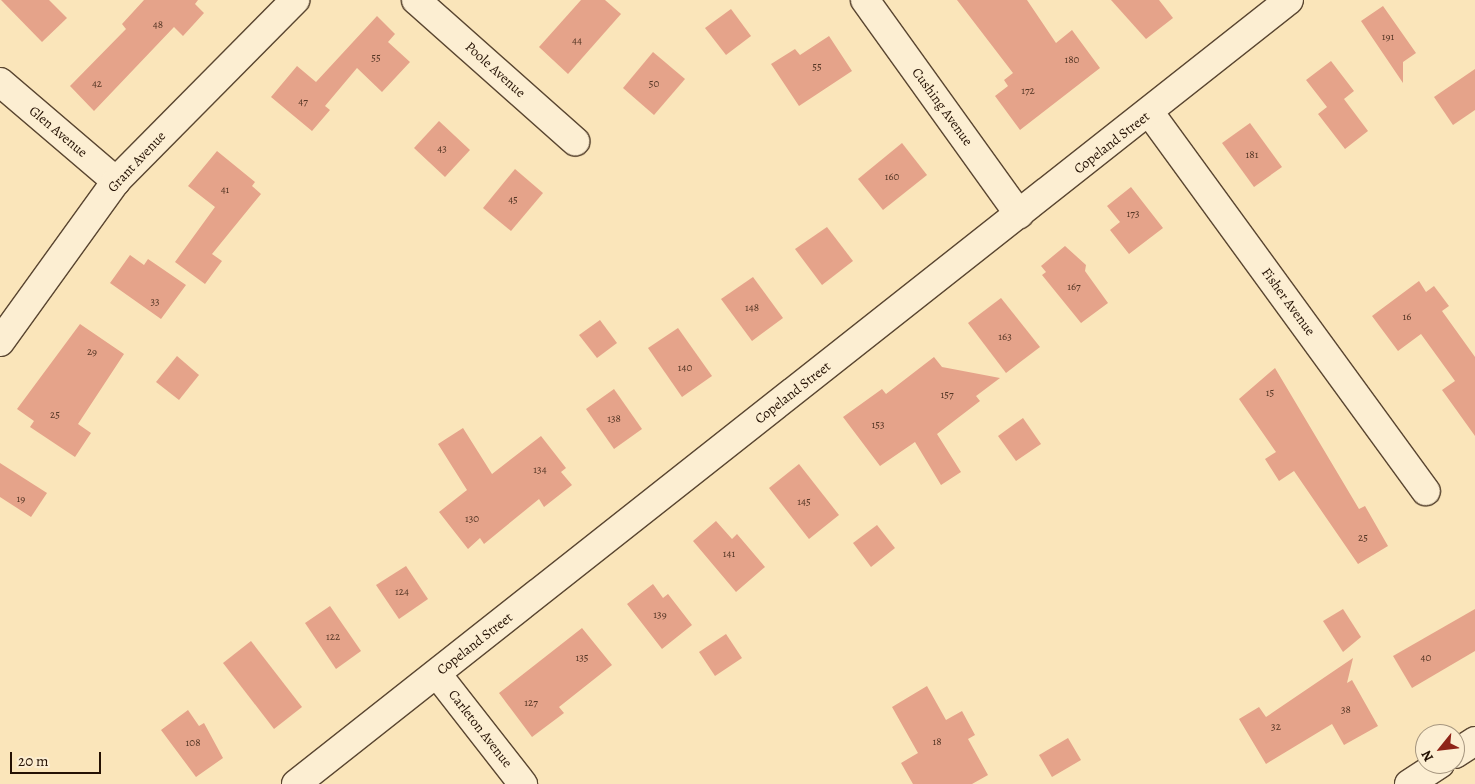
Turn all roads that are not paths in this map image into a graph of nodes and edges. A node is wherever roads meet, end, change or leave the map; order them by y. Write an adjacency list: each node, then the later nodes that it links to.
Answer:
1 (295, 0): 8 (street, Grant Avenue)
2 (416, 0): 7 (street, Poole Avenue)
3 (865, 0): 9 (street, Cushing Avenue)
4 (1289, 0): 6 (street, Copeland Street)
5 (0, 82): 8 (street, Glen Avenue)
6 (1150, 113): 9 (street, Copeland Street); 11 (street, Fisher Avenue)
7 (575, 141)
8 (116, 180): 10 (street, Grant Avenue)
9 (1019, 214): 12 (street, Copeland Street)
10 (0, 342)
11 (1426, 491)
12 (437, 674): 14 (street, Copeland Street); 15 (street, Carleton Avenue)
13 (1424, 774): 16 (street)
14 (296, 784)
15 (523, 784)
16 (1409, 784)

